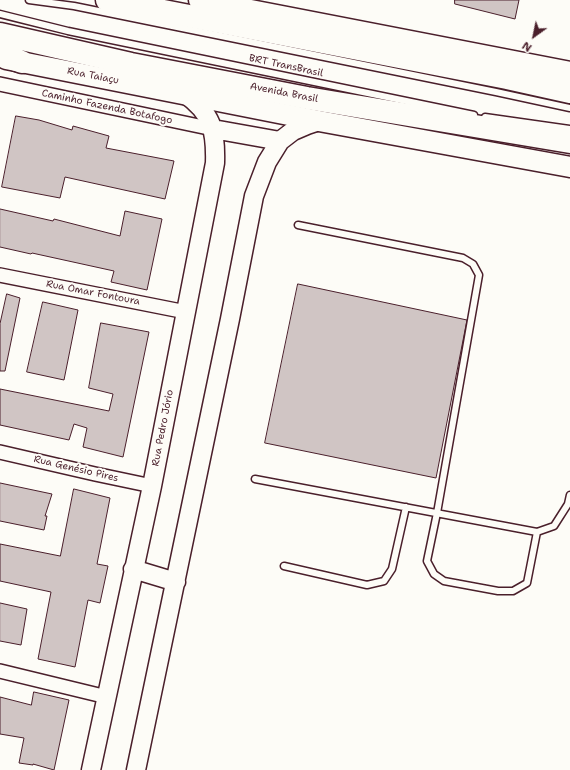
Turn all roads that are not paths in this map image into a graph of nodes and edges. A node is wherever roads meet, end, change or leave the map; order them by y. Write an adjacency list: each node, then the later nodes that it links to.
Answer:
1 (29, 0): 13 (lane, BRT TransBrasil)
2 (107, 0): 11 (highway)
3 (199, 0): 9 (main road)
4 (0, 14): 16 (lane, BRT TransBrasil)
5 (0, 34): 18 (highway, Avenida Brasil)
6 (0, 54): 8 (highway)
7 (0, 58): 8 (main road, Rua Taiaçu)
8 (22, 62): 12 (main road, Rua Taiaçu)
9 (570, 72)
10 (0, 84): 15 (street, Caminho Fazenda Botafogo)
11 (570, 92)
12 (185, 94): 14 (main road, Avenida Brasil); 15 (main road, Rua Pedro Jório)
13 (570, 108)
14 (320, 121): 17 (main road); 19 (main road, Avenida Brasil)
15 (213, 129): 17 (main road); 22 (main road, Rua Pedro Jório)
16 (570, 129)
17 (280, 141): 32 (main road)
18 (570, 142)
19 (570, 167)
20 (298, 225): 28 (lane)
21 (0, 275): 22 (street, Rua Omar Fontoura)
22 (186, 312): 25 (main road, Rua Pedro Jório)
23 (0, 452): 25 (street, Rua Genésio Pires)
24 (255, 479): 27 (lane)
25 (152, 486): 31 (main road, Rua Pedro Jório)
26 (570, 495): 29 (lane)
27 (406, 507): 28 (lane); 30 (lane)
28 (437, 513): 29 (lane); 29 (lane)
29 (537, 532)
30 (284, 566)
31 (133, 569): 32 (main road); 34 (main road, Rua Pedro Jório)
32 (176, 582): 36 (main road)
33 (0, 671): 34 (street)
34 (106, 697): 35 (main road, Rua Pedro Jório)
35 (91, 770)
36 (136, 770)

